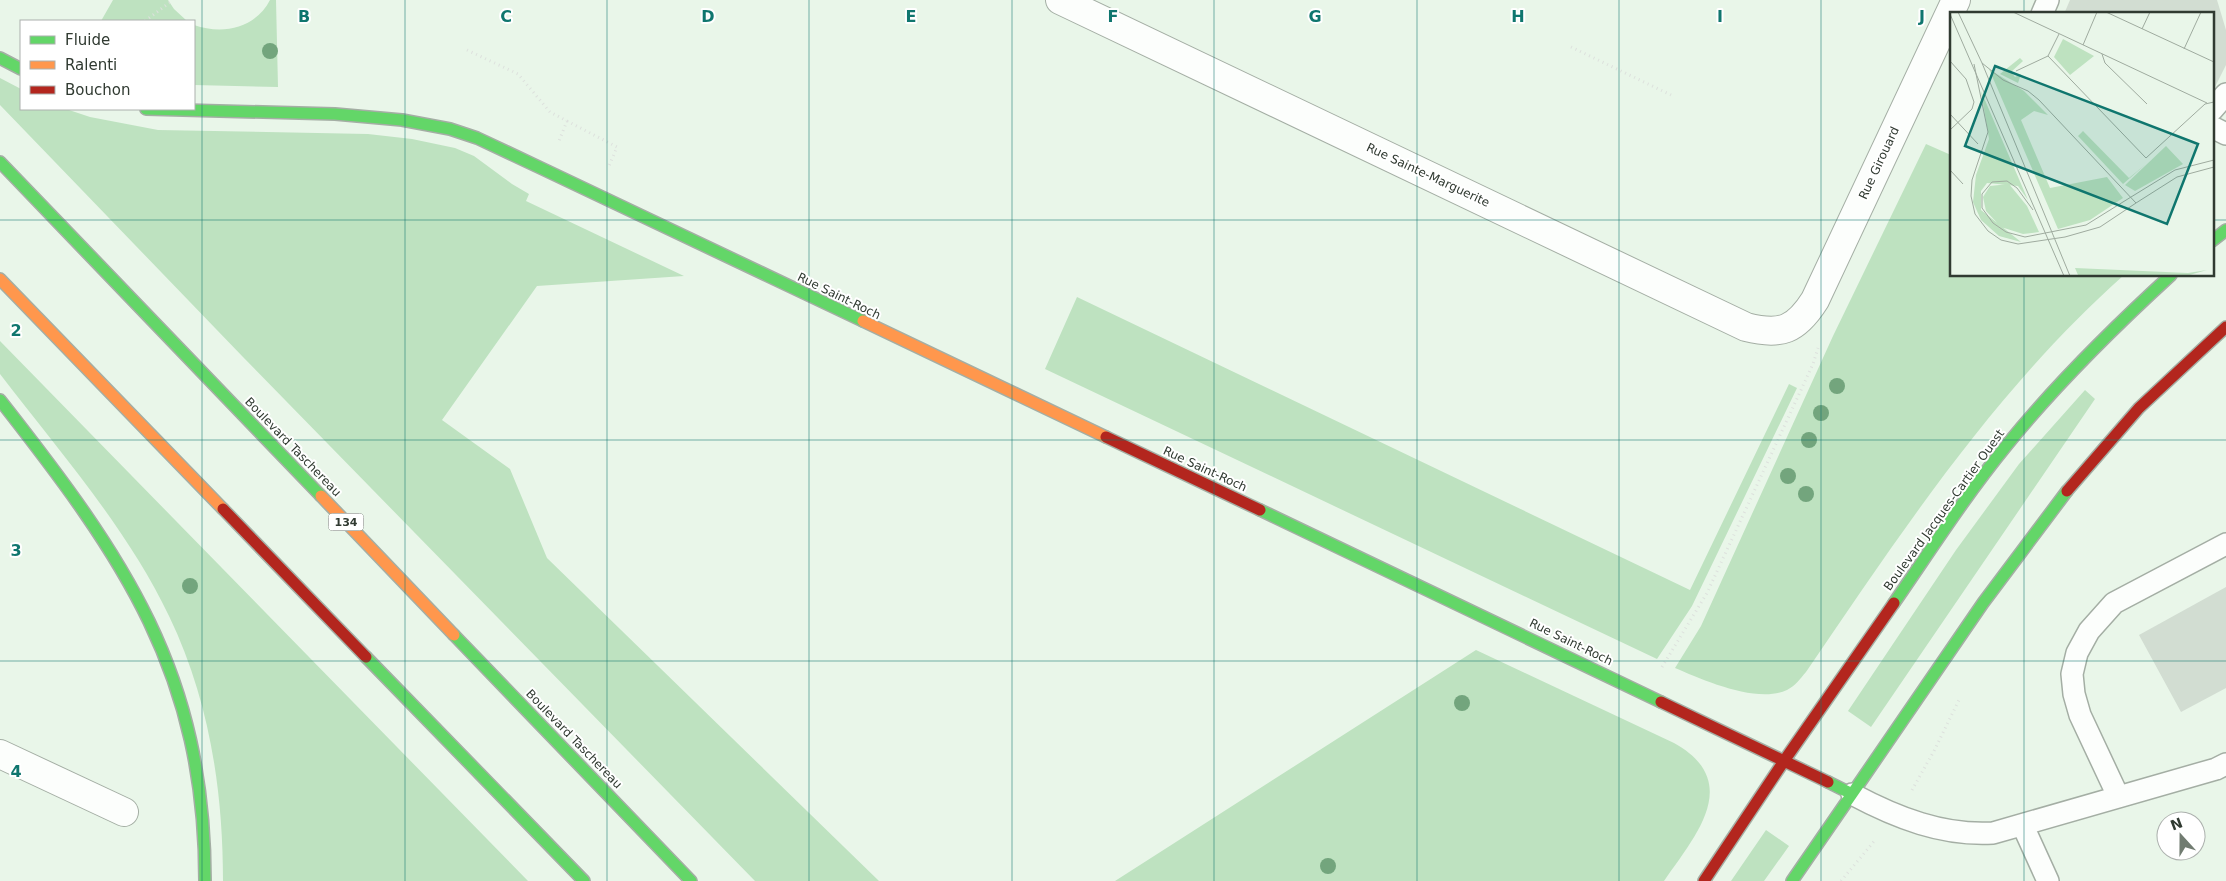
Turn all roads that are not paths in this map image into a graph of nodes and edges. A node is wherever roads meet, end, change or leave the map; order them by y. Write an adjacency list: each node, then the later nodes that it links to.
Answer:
1 (1060, 0): 17 (street, Rue Sainte-Marguerite)
2 (2048, 0): 3 (lane)
3 (2043, 12)
4 (1950, 13): 17 (street, Rue Girouard)
5 (0, 58): 6 (main road)
6 (20, 68)
7 (2226, 94): 8 (lane)
8 (2214, 108)
9 (161, 110): 22 (main road, Rue Saint-Roch)
10 (2214, 129): 11 (lane)
11 (2226, 134)
12 (0, 162): 30 (main road, Boulevard Taschereau / 134)
13 (2226, 230): 14 (main road)
14 (2214, 239)
15 (2170, 276): 22 (main road, Boulevard Jacques-Cartier Ouest)
16 (0, 279): 29 (main road)
17 (1798, 323)
18 (2226, 327): 24 (main road)
19 (0, 400): 28 (main road)
20 (2226, 544): 25 (lane)
21 (0, 754): 26 (street)
22 (1784, 760): 24 (main road, Rue Saint-Roch); 31 (main road, Boulevard Jacques-Cartier Ouest)
23 (2226, 764): 25 (lane)
24 (1852, 794): 27 (lane); 32 (main road)
25 (2118, 796): 27 (lane)
26 (124, 812)
27 (2023, 826): 33 (lane)
28 (205, 881)
29 (584, 881)
30 (691, 881)
31 (1704, 881)
32 (1792, 881)
33 (2048, 881)

